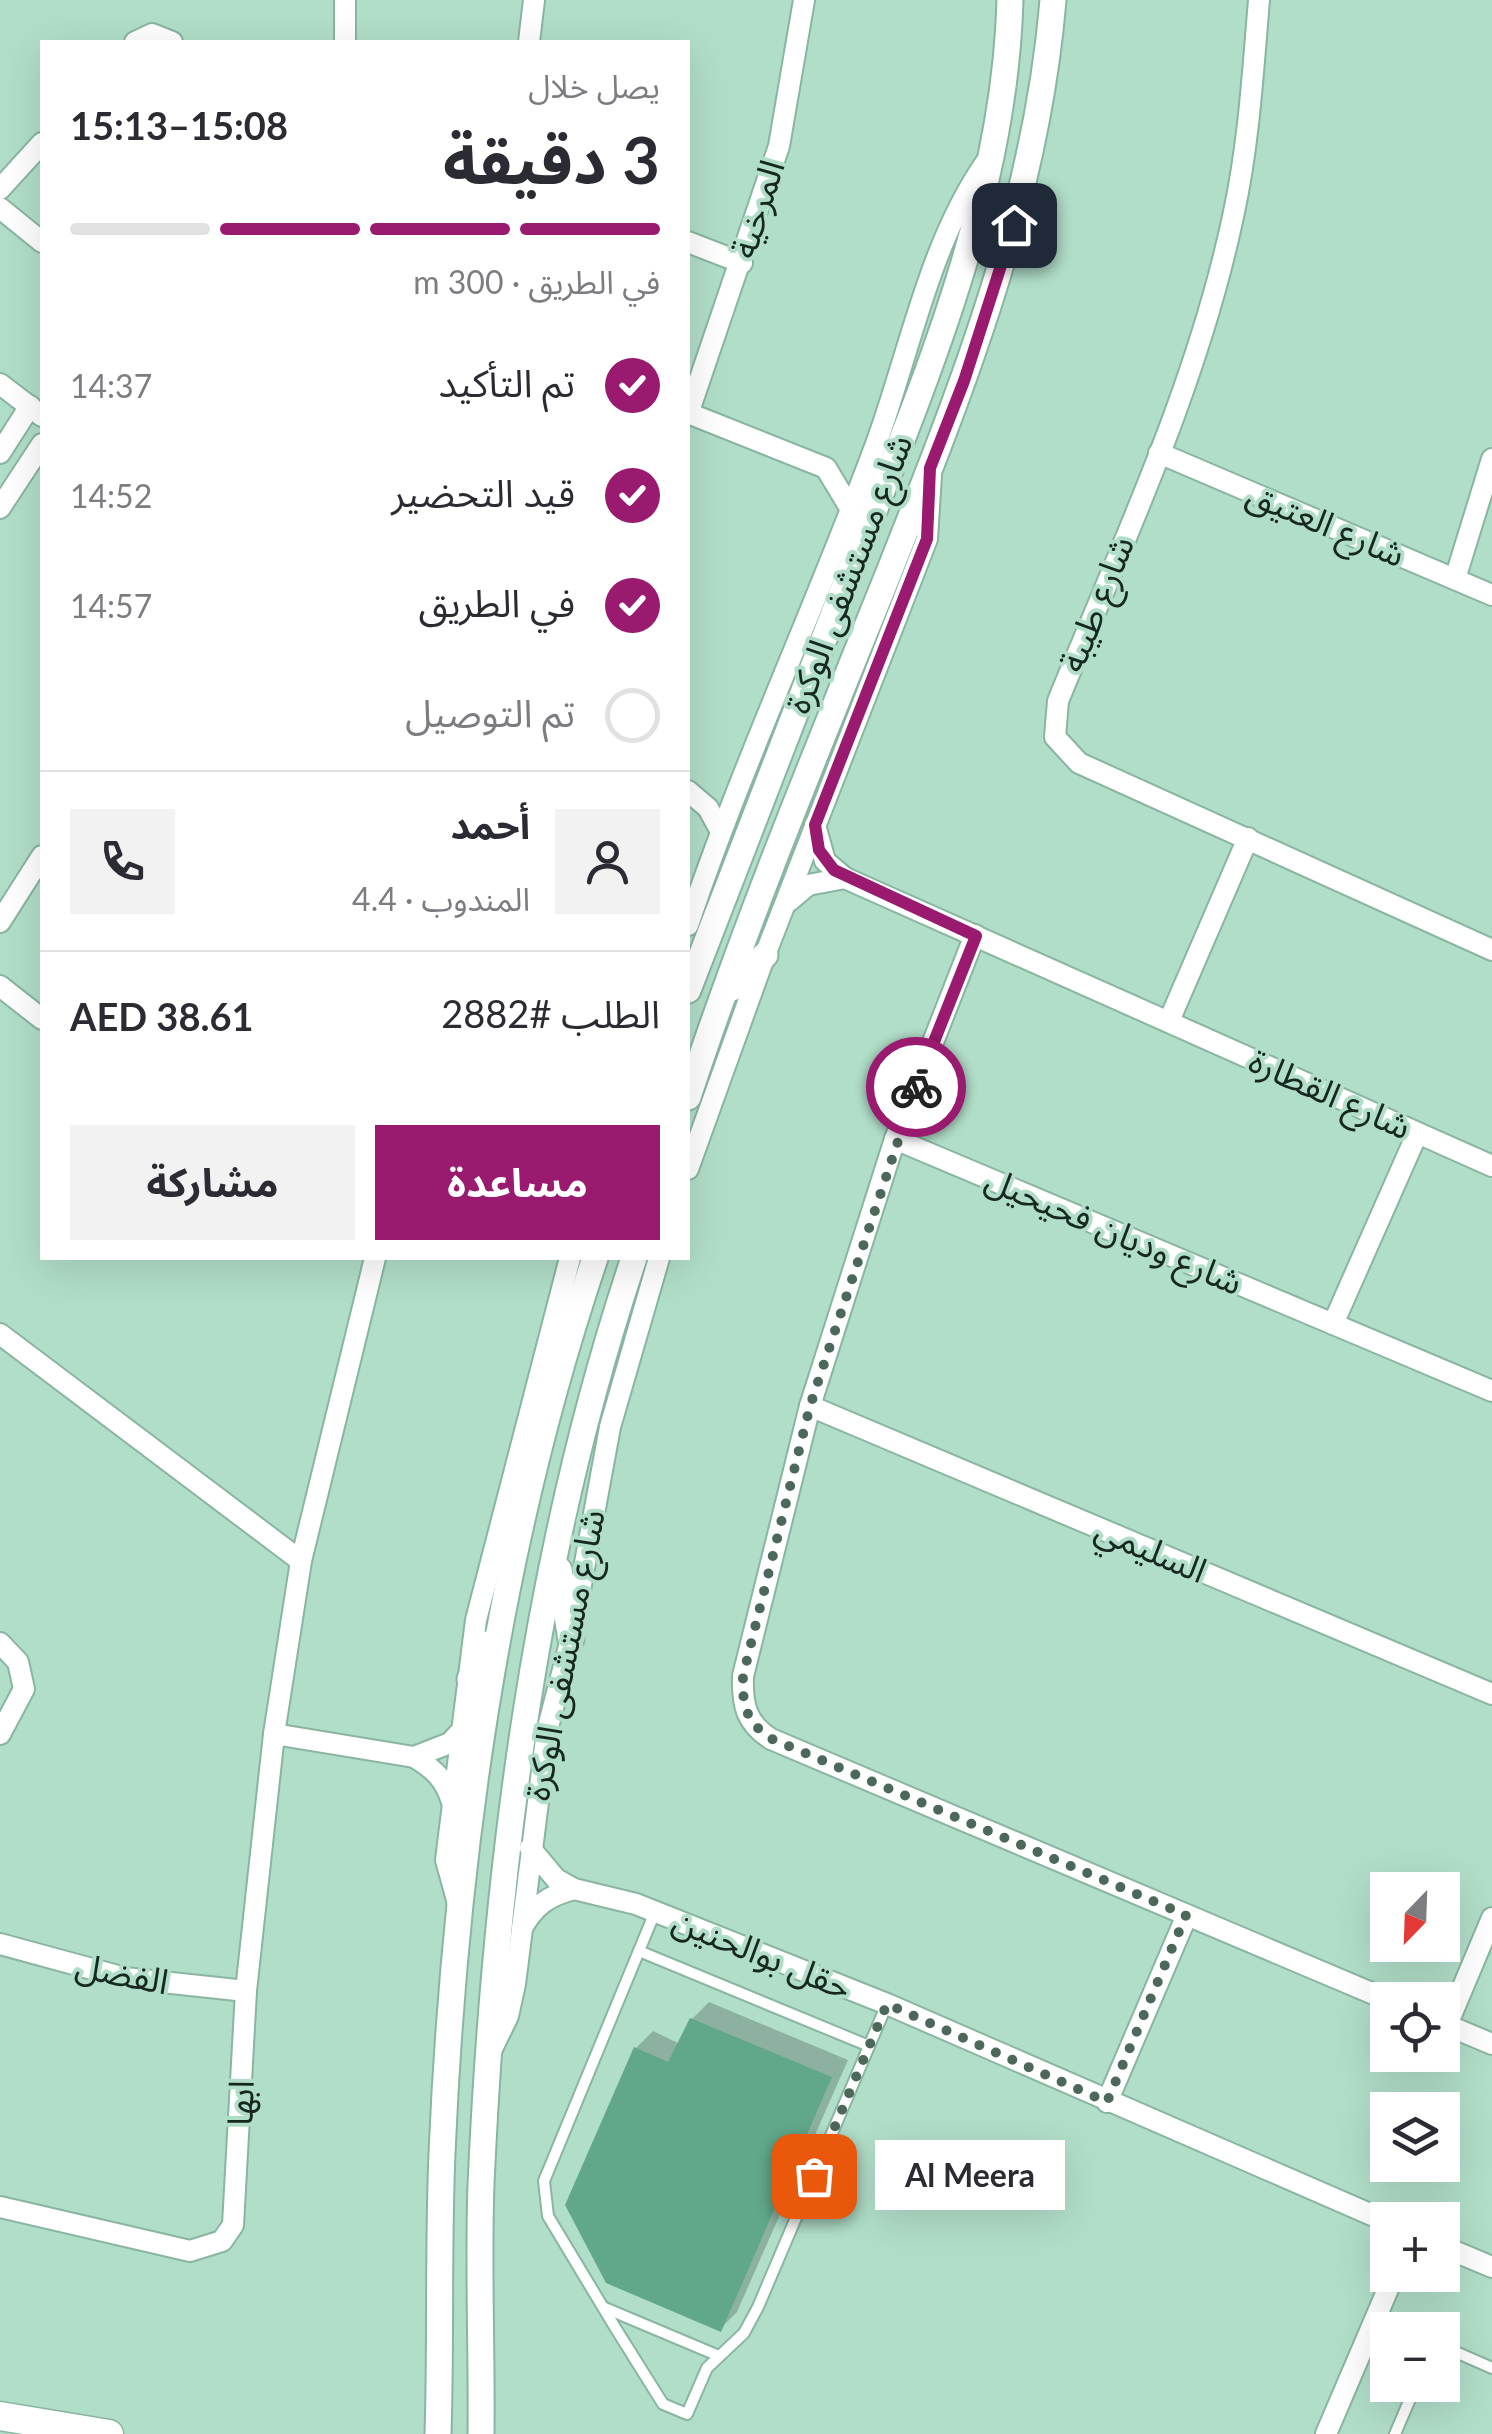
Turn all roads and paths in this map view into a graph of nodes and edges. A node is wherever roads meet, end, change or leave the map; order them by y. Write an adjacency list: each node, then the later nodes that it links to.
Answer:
1 (345, 0): 9 (street)
2 (534, 0): 10 (street)
3 (804, 0): 17 (street, المرخية)
4 (1010, 0): 12 (street, شارع مستشفى الوكرة)
5 (1053, 0): 28 (street, شارع مستشفى الوكرة)
6 (1259, 0): 25 (street, شارع طيبة)
7 (139, 40): 8 (street)
8 (167, 40)
9 (345, 40)
10 (529, 40)
11 (40, 145): 13 (street)
12 (992, 152): 22 (street, شارع مستشفى الوكرة); 47 (street, شارع مستشفى الوكرة)
13 (0, 189)
14 (0, 208): 15 (street)
15 (40, 240)
16 (690, 243): 17 (street)
17 (742, 264): 19 (street, المرخية)
18 (0, 384): 20 (street)
19 (690, 408)
20 (36, 411): 24 (street)
21 (690, 415): 27 (street, المرخية)
22 (876, 445): 27 (street); 30 (street, شارع مستشفى الوكرة)
23 (40, 447): 29 (street)
24 (0, 453)
25 (1159, 453): 31 (street, شارع العتيق); 38 (street, شارع طيبة)
26 (1492, 459): 31 (street)
27 (826, 468): 30 (street)
28 (930, 468): 36 (street, شارع مستشفى الوكرة); 49 (street, شارع مستشفى الوكرة)
29 (0, 508)
30 (850, 508): 33 (street, شارع مستشفى الوكرة)
31 (1455, 579): 32 (street, شارع العتيق)
32 (1492, 595)
33 (738, 782): 34 (street); 37 (street, شارع مستشفى الوكرة)
34 (690, 791)
35 (690, 793): 37 (street)
36 (815, 825): 40 (street); 41 (street, شارع مستشفى الوكرة)
37 (720, 830): 42 (street, شارع مستشفى الوكرة)
38 (1248, 838): 45 (street, شارع طيبة); 51 (street)
39 (40, 859): 43 (street)
40 (845, 878): 41 (street); 44 (street, شارع القطارة)
41 (788, 901): 46 (street, شارع مستشفى الوكرة)
42 (690, 919)
43 (0, 922)
44 (976, 936): 51 (street, شارع القطارة); 54 (street)
45 (1492, 950)
46 (765, 954): 49 (street); 55 (street, شارع مستشفى الوكرة)
47 (690, 985)
48 (0, 986): 50 (street)
49 (725, 994): 52 (street, شارع مستشفى الوكرة)
50 (40, 1017)
51 (1169, 1021): 53 (street, شارع القطارة)
52 (690, 1091)
53 (1416, 1134): 56 (street, شارع القطارة); 62 (street)
54 (895, 1139): 62 (street, شارع وديان فحيحيل); 65 (street)
55 (690, 1163)
56 (1492, 1166)
57 (375, 1260): 67 (street, ابها)
58 (569, 1260): 71 (street, شارع مستشفى الوكرة)
59 (593, 1260): 68 (street, شارع مستشفى الوكرة)
60 (633, 1260): 66 (street, شارع مستشفى الوكرة)
61 (657, 1260): 69 (street, شارع مستشفى الوكرة)
62 (1333, 1324): 64 (street, شارع وديان فحيحيل)
63 (0, 1334): 67 (street)
64 (1492, 1392)
65 (810, 1406): 72 (street, السليمي); 82 (street)
66 (556, 1552): 69 (street); 94 (street, شارع مستشفى الوكرة)
67 (301, 1561): 75 (street, ابها)
68 (500, 1630): 71 (street); 80 (street, شارع مستشفى الوكرة)
69 (571, 1639): 78 (street, شارع مستشفى الوكرة)
70 (0, 1642): 74 (street)
71 (470, 1679): 73 (street, شارع مستشفى الوكرة)
72 (1492, 1694)
73 (463, 1729): 76 (street); 77 (street, شارع مستشفى الوكرة)
74 (0, 1734)
75 (274, 1734): 76 (street); 88 (street, ابها)
76 (414, 1757): 77 (street)
77 (453, 1806): 80 (street, شارع مستشفى الوكرة)
78 (530, 1848): 79 (street, حقل بوالحنين); 84 (street, شارع مستشفى الوكرة)
79 (574, 1889): 81 (street, حقل بوالحنين); 84 (street)
80 (459, 1907): 108 (street, شارع مستشفى الوكرة)
81 (656, 1912): 86 (lane); 90 (street, حقل بوالحنين)
82 (1186, 1915): 89 (street); 95 (street)
83 (1492, 1918): 87 (street)
84 (521, 1929): 94 (street, شارع مستشفى الوكرة)
85 (0, 1944): 88 (street, الفضل)
86 (639, 1951): 93 (lane); 100 (lane)
87 (1460, 1990)
88 (246, 1991): 96 (street, ابها)
89 (1370, 1992)
90 (887, 2004): 93 (lane); 95 (street, حقل بوالحنين)
91 (1460, 2030): 92 (street)
92 (1492, 2044)
93 (870, 2046): 103 (lane)
94 (489, 2055): 109 (street, شارع مستشفى الوكرة)
95 (1107, 2102): 97 (street, حقل بوالحنين)
96 (0, 2207)
97 (1370, 2214)
98 (1460, 2254): 99 (street)
99 (1492, 2268)
100 (603, 2307): 103 (lane); 103 (lane)
101 (1370, 2331): 110 (street)
102 (1460, 2354): 104 (lane)
103 (719, 2356)
104 (1492, 2368)
105 (1409, 2402): 111 (lane)
106 (0, 2416): 107 (main road)
107 (109, 2434)
108 (438, 2434)
109 (481, 2434)
110 (1326, 2434)
111 (1395, 2434)

